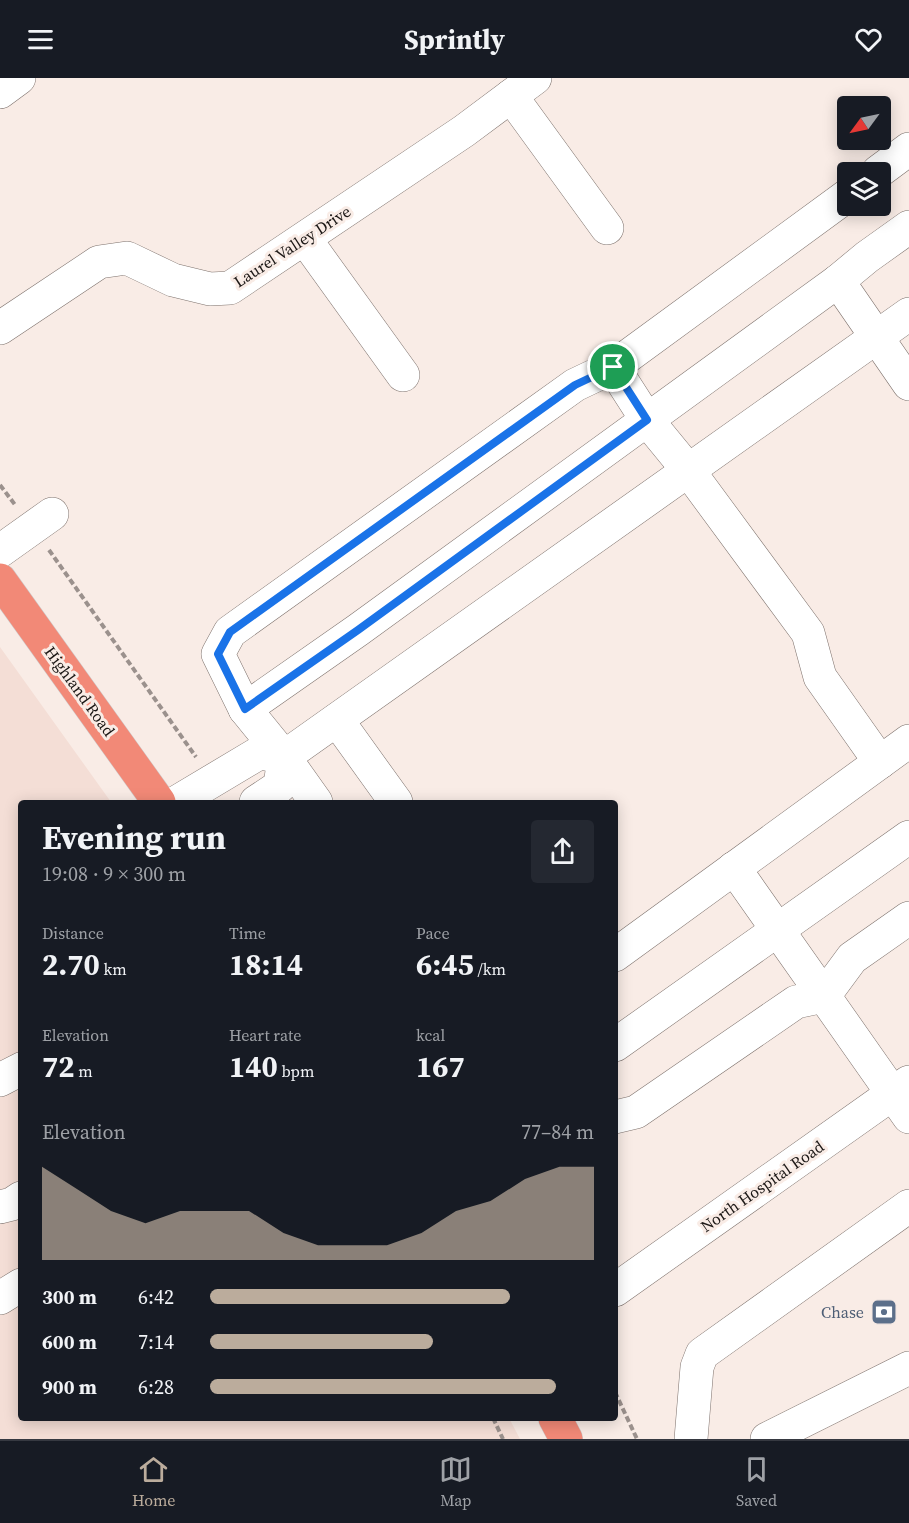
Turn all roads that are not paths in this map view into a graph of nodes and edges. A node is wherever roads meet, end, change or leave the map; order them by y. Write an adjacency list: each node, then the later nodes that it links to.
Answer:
1 (19, 78): 3 (street)
2 (523, 87): 8 (street); 9 (street, Laurel Valley Drive)
3 (0, 92)
4 (909, 149): 5 (street)
5 (891, 162)
6 (837, 203): 14 (street)
7 (909, 227): 10 (street)
8 (607, 228)
9 (305, 239): 12 (street, Laurel Valley Drive); 15 (street)
10 (838, 281): 13 (street); 17 (street)
11 (909, 314): 13 (street)
12 (0, 328)
13 (876, 337): 16 (street); 18 (street)
14 (613, 367): 17 (street); 22 (street)
15 (403, 375)
16 (909, 384)
17 (647, 420): 18 (street); 22 (street)
18 (688, 470): 23 (street); 26 (street)
19 (52, 514): 20 (street)
20 (0, 551)
21 (0, 580): 27 (highway, Highland Road)
22 (245, 709): 25 (street)
23 (337, 720): 25 (street); 31 (street)
24 (909, 741): 26 (street)
25 (284, 758): 28 (street); 29 (street); 30 (street)
26 (880, 762): 33 (street)
27 (158, 800)
28 (180, 800)
29 (259, 800)
30 (315, 800)
31 (395, 800)
32 (909, 837): 35 (street)
33 (734, 868): 35 (street); 36 (street)
34 (909, 918): 37 (street)
35 (778, 930): 37 (street); 38 (street)
36 (618, 953)
37 (824, 996): 41 (street); 42 (street)
38 (618, 1043)
39 (18, 1071): 40 (street)
40 (0, 1080)
41 (904, 1098): 47 (street, North Hospital Road)
42 (618, 1116)
43 (18, 1200): 45 (street)
44 (909, 1206): 50 (street)
45 (0, 1207)
46 (18, 1287): 48 (street)
47 (618, 1288)
48 (0, 1298)
49 (909, 1368): 51 (street)
50 (691, 1439)
51 (767, 1439)

